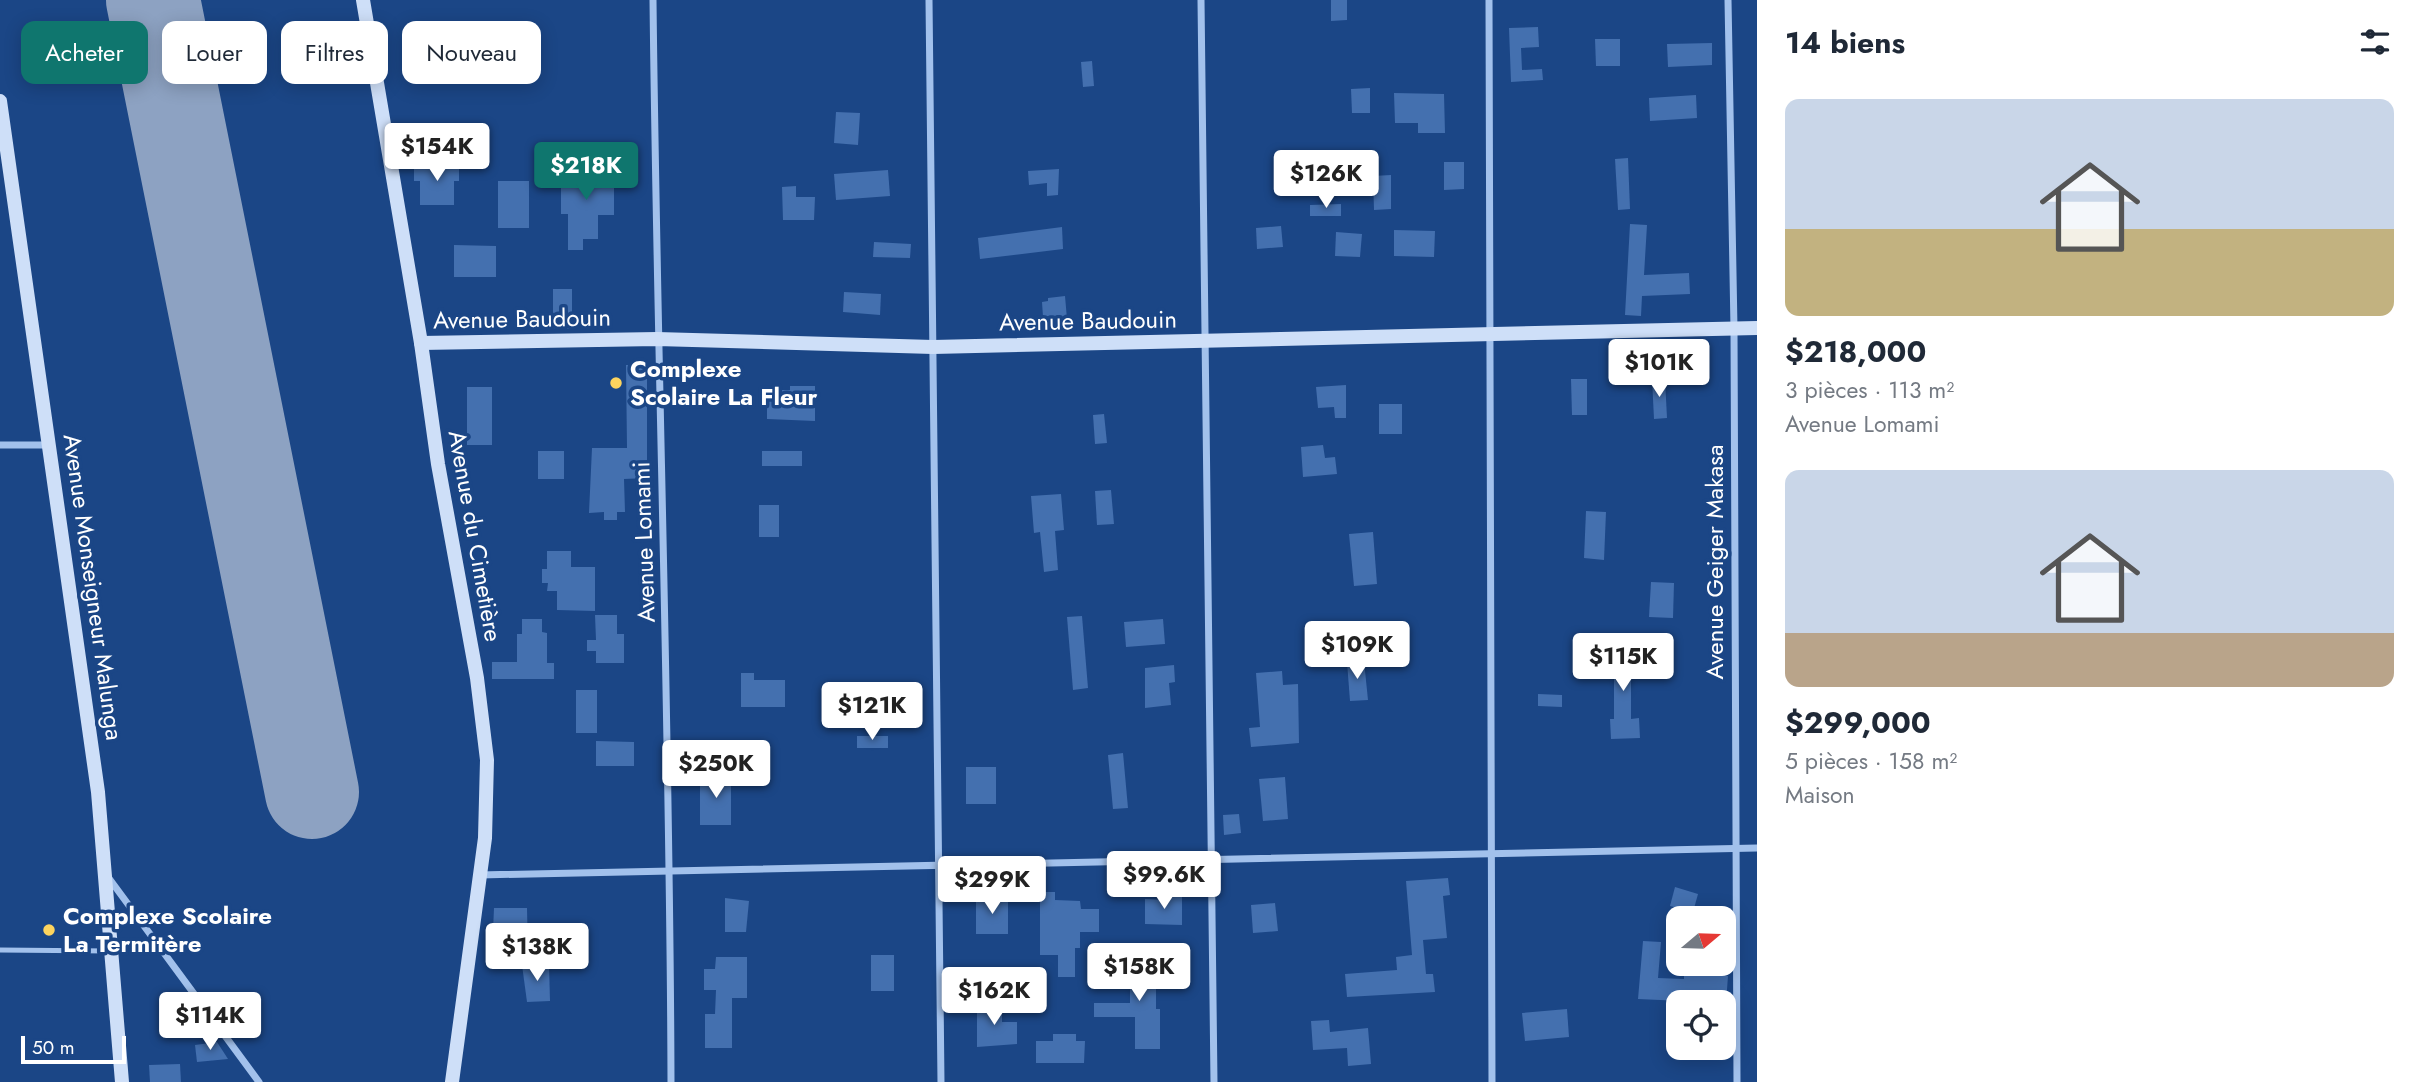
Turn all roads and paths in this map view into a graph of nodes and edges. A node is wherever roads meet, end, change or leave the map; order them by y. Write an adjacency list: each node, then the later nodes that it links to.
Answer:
1 (363, 0): 13 (street, Avenue du Cimetière)
2 (653, 0): 11 (street, Avenue Lomami)
3 (929, 0): 14 (street)
4 (1200, 0): 12 (street)
5 (1489, 0): 10 (street)
6 (1728, 0): 8 (street, Avenue Geiger Makasa)
7 (0, 101): 16 (street, Avenue Monseigneur Malunga)
8 (1734, 328): 9 (street, Avenue Baudouin); 10 (street, Avenue Baudouin); 17 (street, Avenue Geiger Makasa)
9 (1757, 328)
10 (1489, 334): 12 (street, Avenue Baudouin); 19 (street)
11 (657, 339): 13 (street, Avenue Baudouin); 14 (street, Avenue Baudouin); 22 (street, Avenue Lomami)
12 (1205, 341): 14 (street, Avenue Baudouin); 20 (street)
13 (421, 343): 24 (street, Avenue du Cimetière)
14 (933, 347): 21 (street)
15 (0, 445): 16 (street)
16 (50, 445): 23 (street, Avenue Monseigneur Malunga)
17 (1735, 848): 18 (street); 19 (street); 34 (street, Avenue Geiger Makasa)
18 (1757, 848)
19 (1491, 854): 20 (street); 33 (street)
20 (1211, 858): 21 (street); 32 (street)
21 (937, 867): 22 (street); 31 (street)
22 (670, 873): 24 (street); 30 (street, Avenue Lomami)
23 (105, 874): 26 (street, Avenue Monseigneur Malunga); 28 (street)
24 (479, 875): 29 (street, Avenue du Cimetière)
25 (0, 950): 26 (lane)
26 (110, 951): 27 (street, Avenue Monseigneur Malunga)
27 (122, 1082)
28 (259, 1082)
29 (452, 1082)
30 (671, 1082)
31 (941, 1082)
32 (1214, 1082)
33 (1492, 1082)
34 (1737, 1082)

